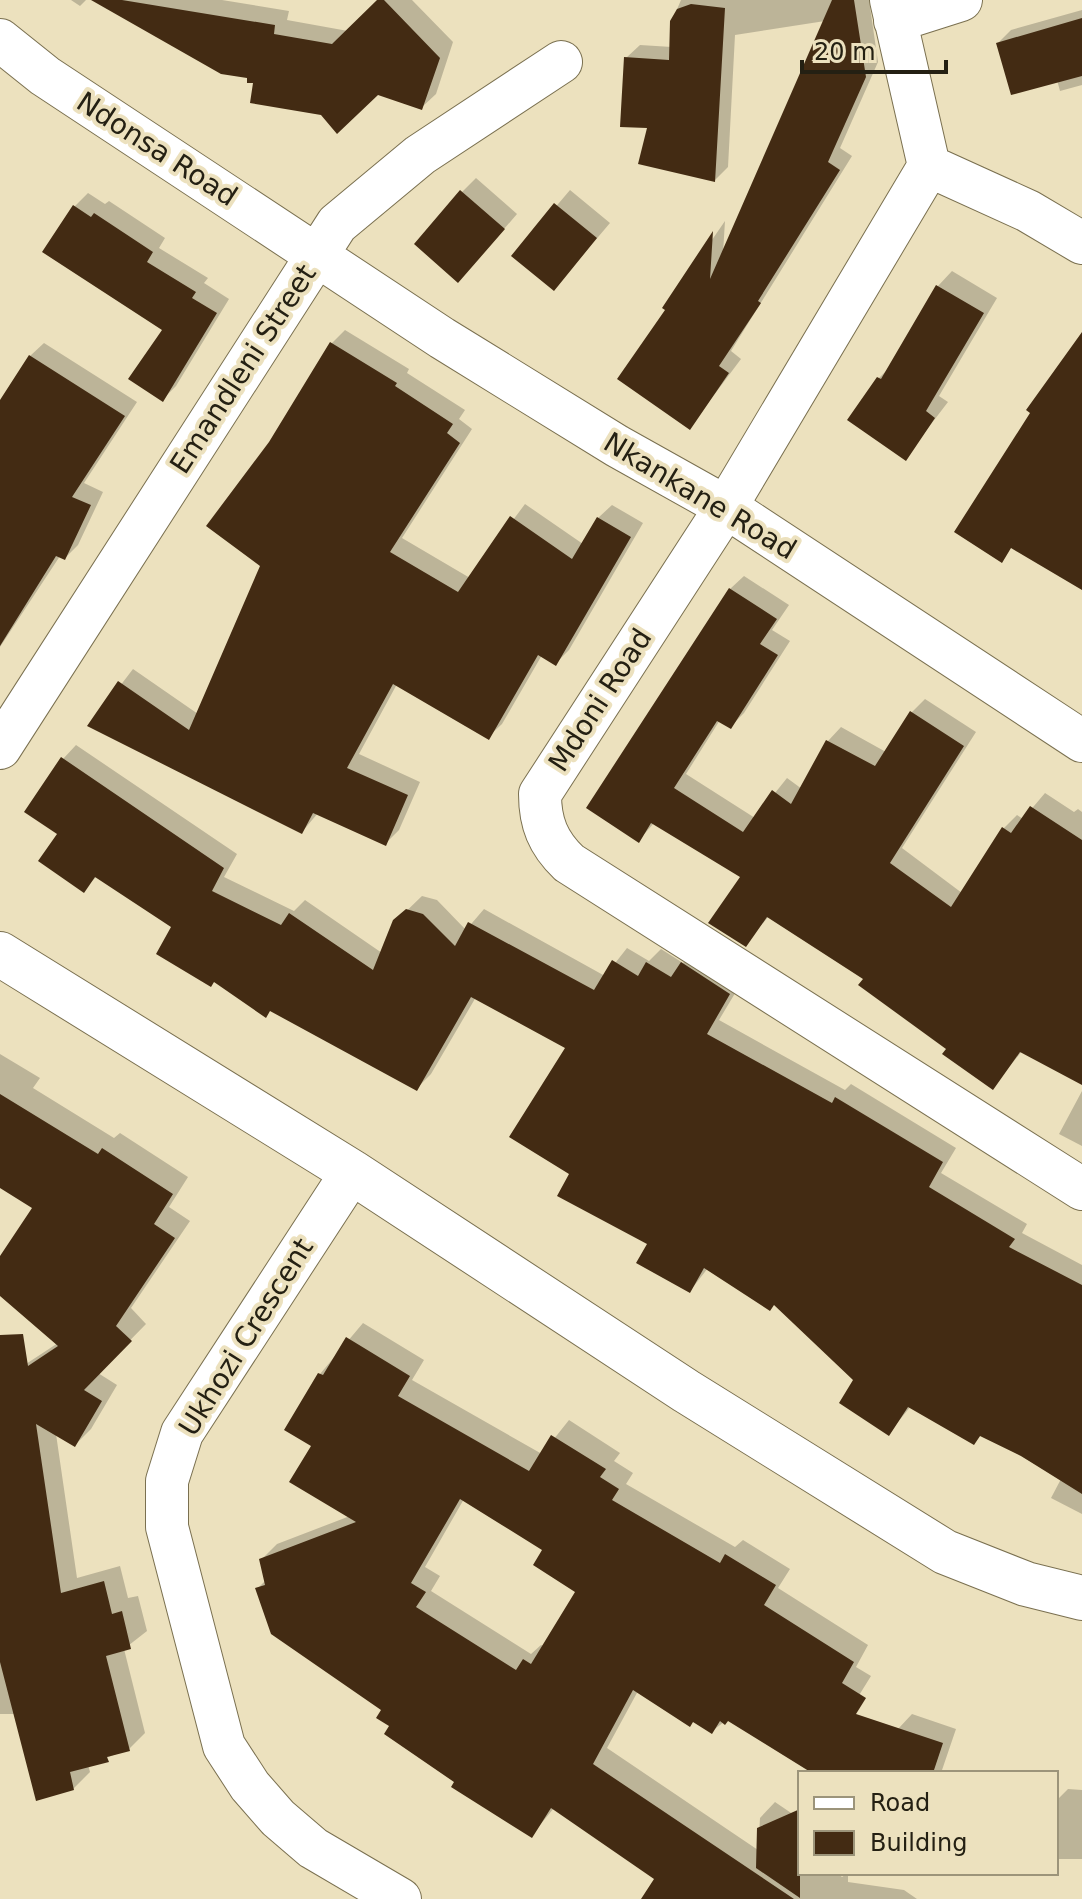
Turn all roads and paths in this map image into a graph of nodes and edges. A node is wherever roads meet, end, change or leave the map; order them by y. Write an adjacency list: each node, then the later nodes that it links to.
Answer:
1 (961, 0): 2 (street)
2 (893, 10): 5 (street)
3 (0, 40): 7 (street, Ndonsa Road)
4 (561, 62): 7 (street, Emandleni Street)
5 (929, 166): 6 (street); 8 (street, Mdoni Road)
6 (1082, 243)
7 (317, 253): 8 (street, Nkankane Road); 10 (street, Emandleni Street)
8 (726, 507): 9 (street, Nkankane Road); 13 (street, Mdoni Road)
9 (1082, 741)
10 (0, 748)
11 (0, 954): 12 (street)
12 (352, 1172): 14 (street); 15 (street, Ukhozi Crescent)
13 (1082, 1189)
14 (1082, 1598)
15 (400, 1899)

